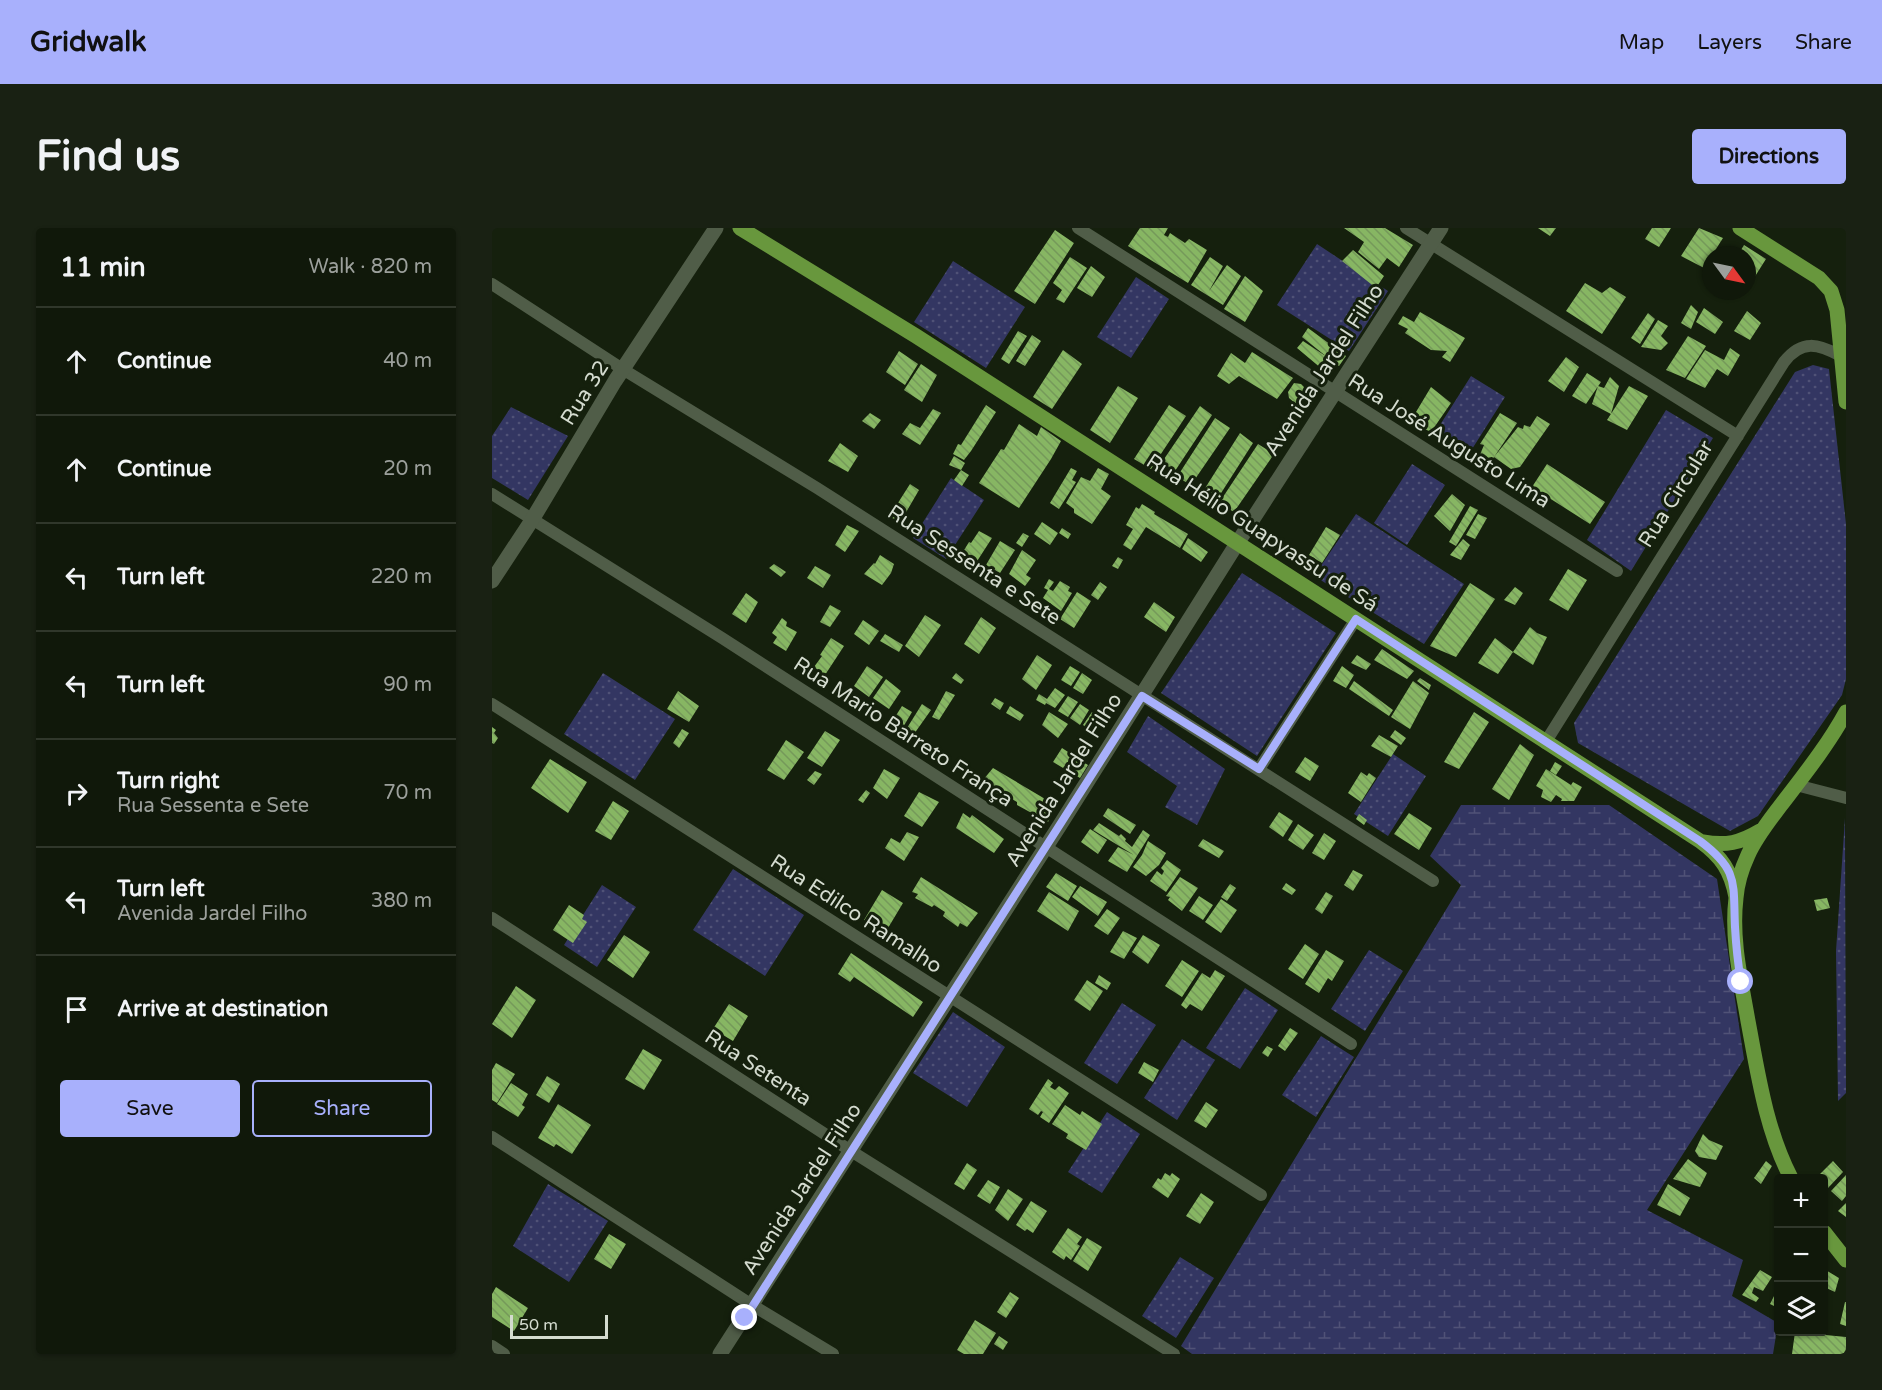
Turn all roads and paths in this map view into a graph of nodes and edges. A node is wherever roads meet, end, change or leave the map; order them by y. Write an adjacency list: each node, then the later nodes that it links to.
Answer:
1 (716, 228): 10 (main road, Rua 32)
2 (740, 228): 16 (main road, Rua Hélio Guapyassu de Sá)
3 (1078, 228): 11 (street, Rua José Augusto Lima)
4 (1406, 228): 7 (street)
5 (1442, 228): 7 (main road, Avenida Jardel Filho)
6 (1740, 228): 9 (main road)
7 (1431, 244): 11 (main road, Avenida Jardel Filho); 13 (street)
8 (492, 284): 10 (street, Rua Sessenta e Sete)
9 (1841, 356): 12 (main road); 13 (street, Rua Circular)
10 (624, 370): 15 (main road, Rua 32); 20 (street, Rua Sessenta e Sete)
11 (1335, 392): 16 (main road, Avenida Jardel Filho); 17 (street, Rua José Augusto Lima)
12 (1846, 402)
13 (1738, 436): 23 (street, Rua Circular)
14 (492, 494): 15 (street, Rua Mario Barreto França)
15 (532, 520): 18 (main road, Rua 32); 29 (street, Rua Mario Barreto França)
16 (1238, 542): 19 (main road, Rua Hélio Guapyassu de Sá); 20 (main road, Avenida Jardel Filho)
17 (1617, 571)
18 (492, 581)
19 (1356, 619): 23 (main road, Rua Hélio Guapyassu de Sá); 24 (street)
20 (1142, 696): 24 (street, Rua Sessenta e Sete); 29 (main road, Avenida Jardel Filho)
21 (492, 704): 33 (street, Rua Edilco Ramalho)
22 (1846, 712): 25 (main road)
23 (1545, 743): 28 (main road, Rua Hélio Guapyassu de Sá)
24 (1259, 769): 30 (street, Rua Sessenta e Sete)
25 (1796, 785): 26 (street); 27 (main road)
26 (1846, 798)
27 (1764, 828): 28 (main road); 31 (main road)
28 (1700, 841): 31 (main road, Rua Hélio Guapyassu de Sá)
29 (1047, 846): 33 (main road, Avenida Jardel Filho); 34 (street, Rua Mario Barreto França)
30 (1433, 881)
31 (1736, 897): 37 (main road)
32 (492, 918): 36 (street, Rua Setenta)
33 (950, 997): 36 (main road, Avenida Jardel Filho); 38 (street, Rua Edilco Ramalho)
34 (1351, 1044)
35 (492, 1137): 41 (street)
36 (851, 1151): 41 (main road, Avenida Jardel Filho); 46 (street, Rua Setenta)
37 (1789, 1174)
38 (1261, 1195)
39 (1828, 1237): 40 (main road)
40 (1846, 1260)
41 (752, 1305): 44 (main road, Avenida Jardel Filho); 45 (street)
42 (492, 1346): 43 (street)
43 (504, 1354)
44 (720, 1354)
45 (833, 1354)
46 (1174, 1354)

